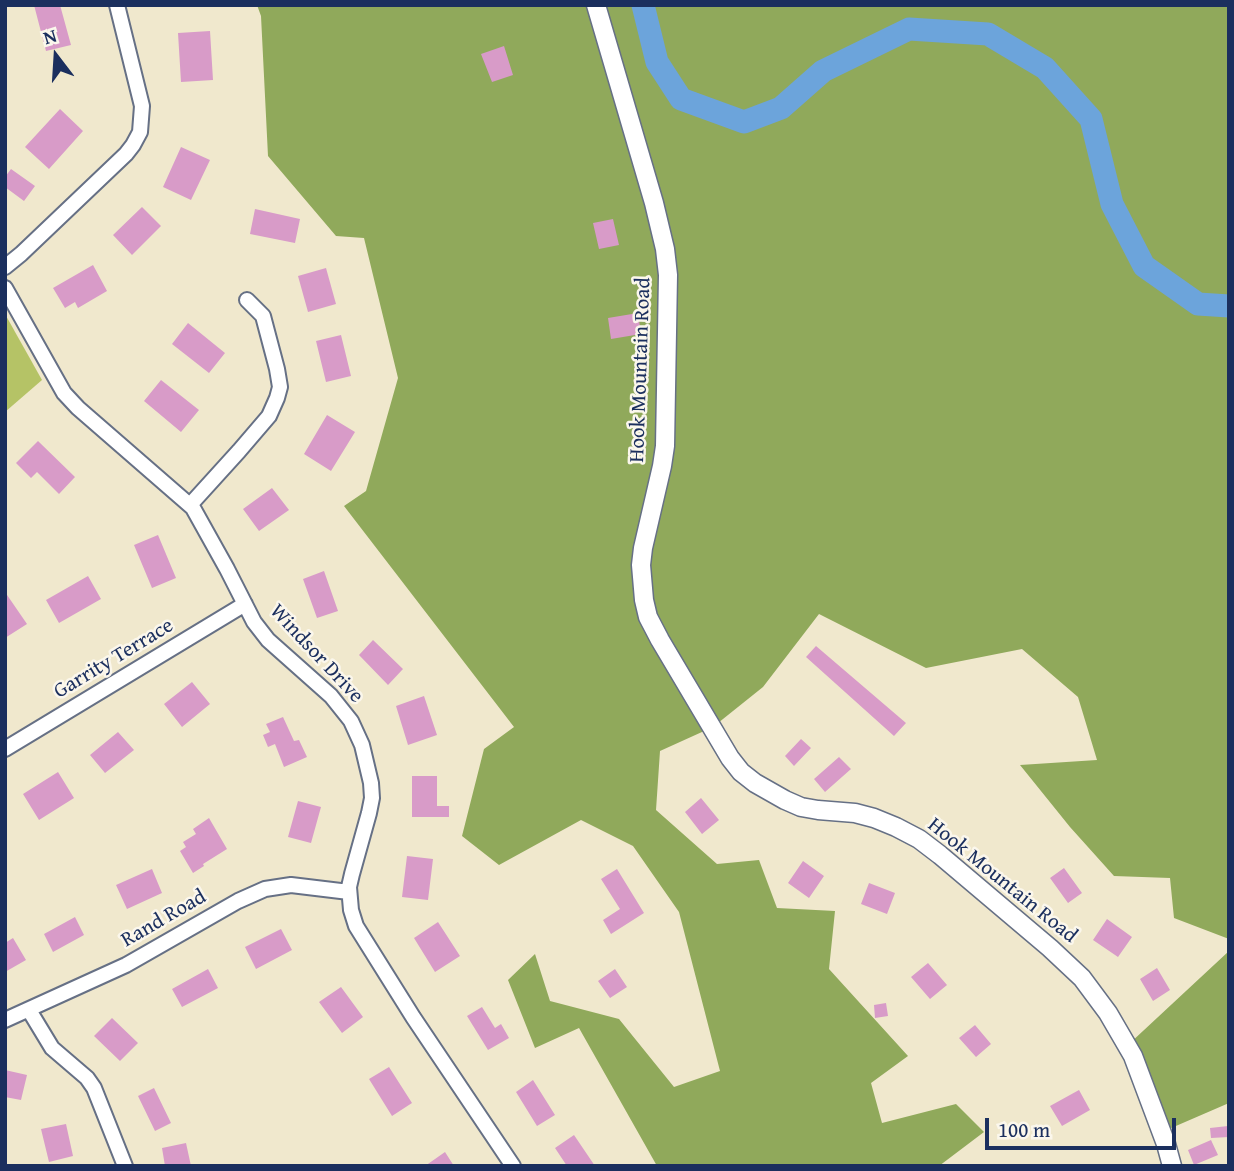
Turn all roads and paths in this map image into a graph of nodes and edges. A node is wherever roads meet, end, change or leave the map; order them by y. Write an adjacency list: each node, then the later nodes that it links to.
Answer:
1 (117, 5): 3 (street)
2 (596, 5): 14 (street, Hook Mountain Road)
3 (5, 267)
4 (5, 288): 6 (street, Windsor Drive)
5 (247, 300): 6 (street)
6 (190, 505): 7 (street, Windsor Drive)
7 (245, 604): 8 (street, Garrity Terrace); 9 (street, Windsor Drive)
8 (5, 749)
9 (349, 892): 10 (street, Rand Road); 13 (street, Windsor Drive)
10 (29, 1010): 11 (street, Rand Road); 12 (street)
11 (5, 1020)
12 (125, 1166)
13 (513, 1166)
14 (1172, 1166)

